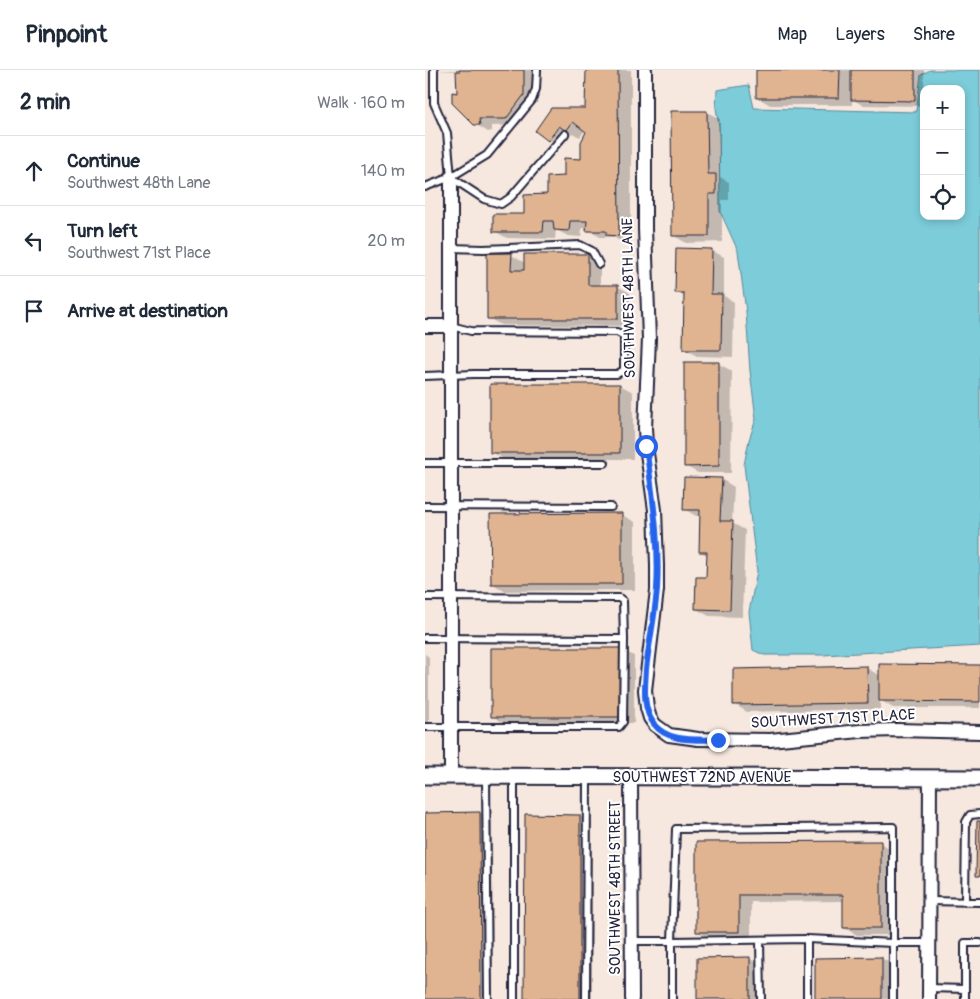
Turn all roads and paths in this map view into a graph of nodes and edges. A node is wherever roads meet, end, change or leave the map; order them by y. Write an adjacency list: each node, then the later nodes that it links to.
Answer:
1 (434, 70): 5 (lane)
2 (537, 70): 5 (lane)
3 (645, 70): 26 (street, SOUTHWEST 48TH LANE)
4 (565, 134): 5 (lane)
5 (451, 177): 6 (lane); 7 (street)
6 (425, 187)
7 (451, 248): 8 (lane); 10 (street)
8 (599, 264)
9 (425, 326): 10 (street)
10 (451, 326): 11 (street); 11 (lane)
11 (452, 375): 12 (lane); 13 (street)
12 (425, 376)
13 (451, 462): 14 (lane); 15 (lane); 17 (street)
14 (425, 463)
15 (605, 463)
16 (425, 506): 17 (lane)
17 (452, 506): 18 (lane); 20 (street)
18 (611, 507)
19 (425, 597): 20 (lane)
20 (452, 597): 22 (street); 23 (lane)
21 (425, 638): 22 (lane)
22 (452, 638): 23 (lane); 25 (street)
23 (624, 639): 25 (lane)
24 (425, 727): 25 (lane)
25 (451, 727): 29 (street)
26 (660, 730): 27 (street, SOUTHWEST 71ST PLACE)
27 (980, 732)
28 (425, 776): 29 (street, SOUTHWEST 72ND AVENUE)
29 (451, 776): 30 (street, SOUTHWEST 72ND AVENUE)
30 (486, 776): 31 (street, SOUTHWEST 72ND AVENUE); 49 (lane)
31 (514, 777): 32 (street, SOUTHWEST 72ND AVENUE); 50 (lane)
32 (587, 777): 33 (street, SOUTHWEST 72ND AVENUE); 51 (lane)
33 (631, 777): 34 (street, SOUTHWEST 72ND AVENUE); 42 (street, SOUTHWEST 48TH STREET)
34 (930, 778): 35 (street, SOUTHWEST 72ND AVENUE); 37 (street)
35 (980, 778)
36 (980, 814): 38 (lane)
37 (929, 901): 38 (lane); 45 (street)
38 (965, 902): 39 (lane)
39 (980, 902)
40 (807, 939): 41 (lane); 44 (lane); 55 (lane)
41 (760, 940): 43 (lane); 54 (lane)
42 (632, 941): 43 (lane); 52 (street, SOUTHWEST 48TH STREET)
43 (672, 941): 44 (lane); 53 (lane)
44 (893, 943): 45 (lane); 56 (lane)
45 (929, 943): 48 (street)
46 (980, 943): 47 (lane)
47 (965, 989): 48 (lane); 57 (lane)
48 (929, 994)
49 (488, 999)
50 (514, 999)
51 (587, 999)
52 (632, 999)
53 (672, 999)
54 (761, 999)
55 (807, 999)
56 (893, 999)
57 (965, 999)

